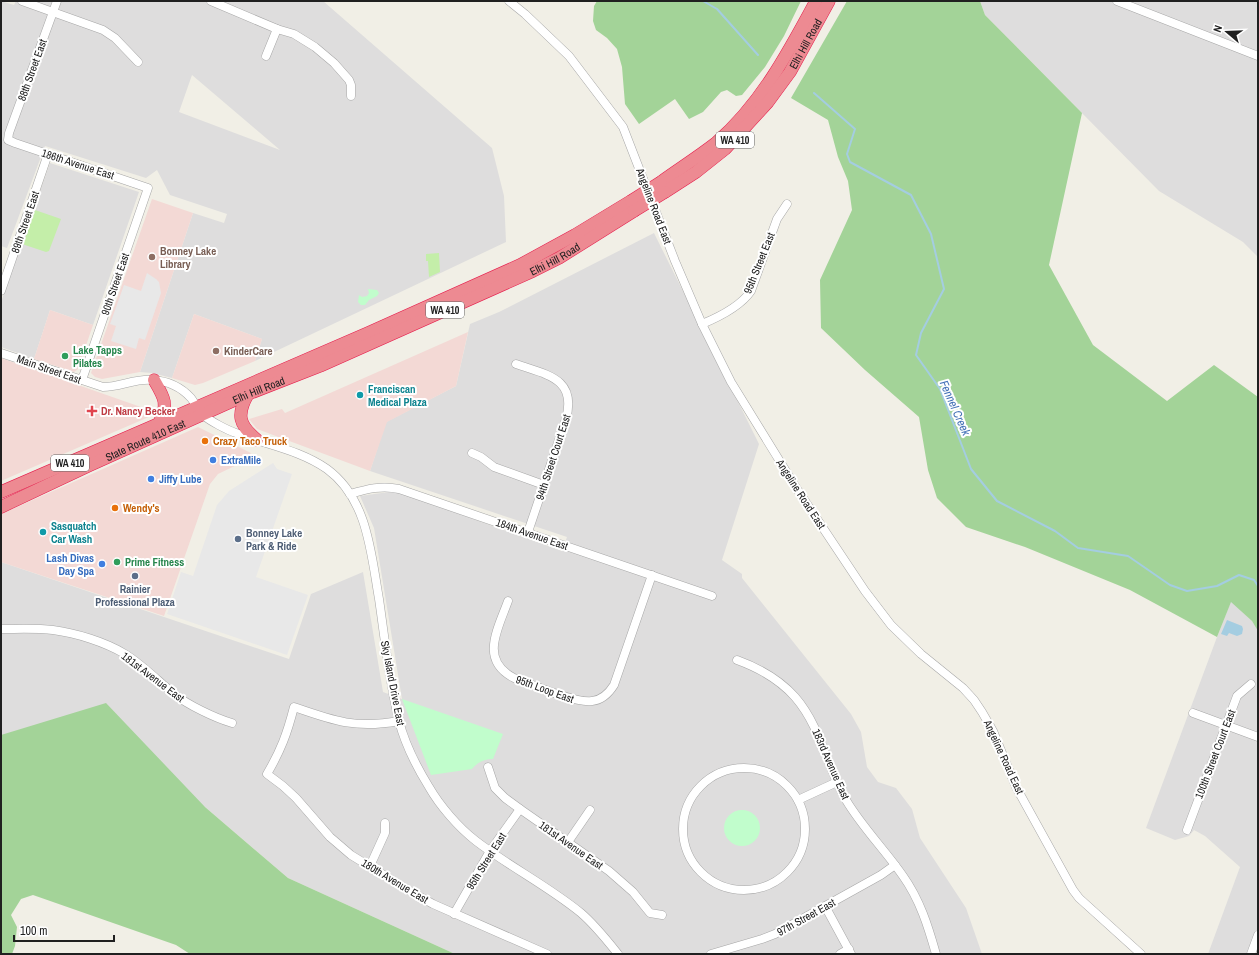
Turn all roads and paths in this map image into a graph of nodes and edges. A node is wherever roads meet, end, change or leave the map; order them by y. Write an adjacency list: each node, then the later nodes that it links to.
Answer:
1 (22, 1): 8 (street)
2 (57, 1): 8 (street, 88th Street East)
3 (211, 1): 9 (street)
4 (509, 1): 21 (street, Angeline Road East)
5 (816, 1): 16 (highway, Elhi Hill Road / WA 410)
6 (829, 1): 16 (highway, Elhi Hill Road / WA 410)
7 (1117, 1): 11 (street)
8 (53, 12): 12 (street); 14 (street, 88th Street East)
9 (277, 29): 10 (street); 13 (street)
10 (266, 56)
11 (1258, 56)
12 (138, 62)
13 (351, 96)
14 (8, 140): 15 (street, 186th Avenue East)
15 (48, 154): 17 (street, 186th Avenue East); 20 (street, 89th Street East)
16 (663, 187): 19 (highway, Elhi Hill Road / WA 410, bridge)
17 (148, 188): 24 (street, 90th Street East)
18 (786, 204): 21 (street, 95th Street East)
19 (633, 206): 26 (highway, Elhi Hill Road / WA 410); 27 (highway, Elhi Hill Road / WA 410)
20 (1, 291)
21 (702, 324): 68 (street, Angeline Road East)
22 (1, 353): 24 (street, Main Street East)
23 (516, 364): 31 (street, 94th Street Court East)
24 (82, 380): 25 (street, Main Street East)
25 (154, 380): 27 (street, Main Street East); 28 (highway)
26 (248, 394): 27 (highway, Elhi Hill Road / WA 410); 29 (highway)
27 (200, 411): 28 (highway, State Route 410 East / WA 410); 29 (street, Sky Island Drive East); 34 (highway, State Route 410 East / WA 410)
28 (159, 423): 32 (highway, State Route 410 East / WA 410)
29 (257, 440): 33 (street, Sky Island Drive East)
30 (472, 453): 31 (street)
31 (544, 485): 35 (street, 94th Street Court East)
32 (1, 492)
33 (350, 494): 35 (street, 184th Avenue East); 43 (street, Sky Island Drive East)
34 (1, 507)
35 (528, 532): 36 (street, 184th Avenue East)
36 (652, 575): 37 (street, 184th Avenue East); 38 (street, 95th Loop East)
37 (712, 596)
38 (508, 601)
39 (1, 629): 44 (street, 181st Avenue East)
40 (737, 660): 48 (street, 183rd Avenue East)
41 (1251, 684): 45 (street, 100th Street Court East)
42 (1193, 713): 45 (street)
43 (399, 721): 55 (street, Sky Island Drive East); 57 (street, 180th Avenue East)
44 (232, 723)
45 (1225, 725): 46 (street); 53 (street, 100th Street Court East)
46 (1258, 737)
47 (488, 767): 50 (street, 181st Avenue East)
48 (837, 782): 49 (street); 56 (street, 183rd Avenue East)
49 (798, 800): 49 (street)
50 (520, 809): 54 (street, 181st Avenue East); 55 (street, 95th Street East)
51 (590, 810): 54 (street)
52 (385, 823): 57 (street)
53 (1186, 830)
54 (568, 842): 60 (street, 181st Avenue East)
55 (490, 851): 59 (street, 95th Street East); 64 (street, Sky Island Drive East)
56 (895, 865): 58 (street, 97th Street East); 67 (street, 183rd Avenue East)
57 (370, 866): 59 (street, 180th Avenue East)
58 (825, 906): 62 (street); 65 (street, 97th Street East)
59 (454, 914): 63 (street, 180th Avenue East)
60 (662, 915)
61 (1258, 938): 69 (street)
62 (850, 952): 66 (street)
63 (547, 954)
64 (618, 954)
65 (711, 954)
66 (840, 954)
67 (936, 954)
68 (1141, 954)
69 (1251, 954)

